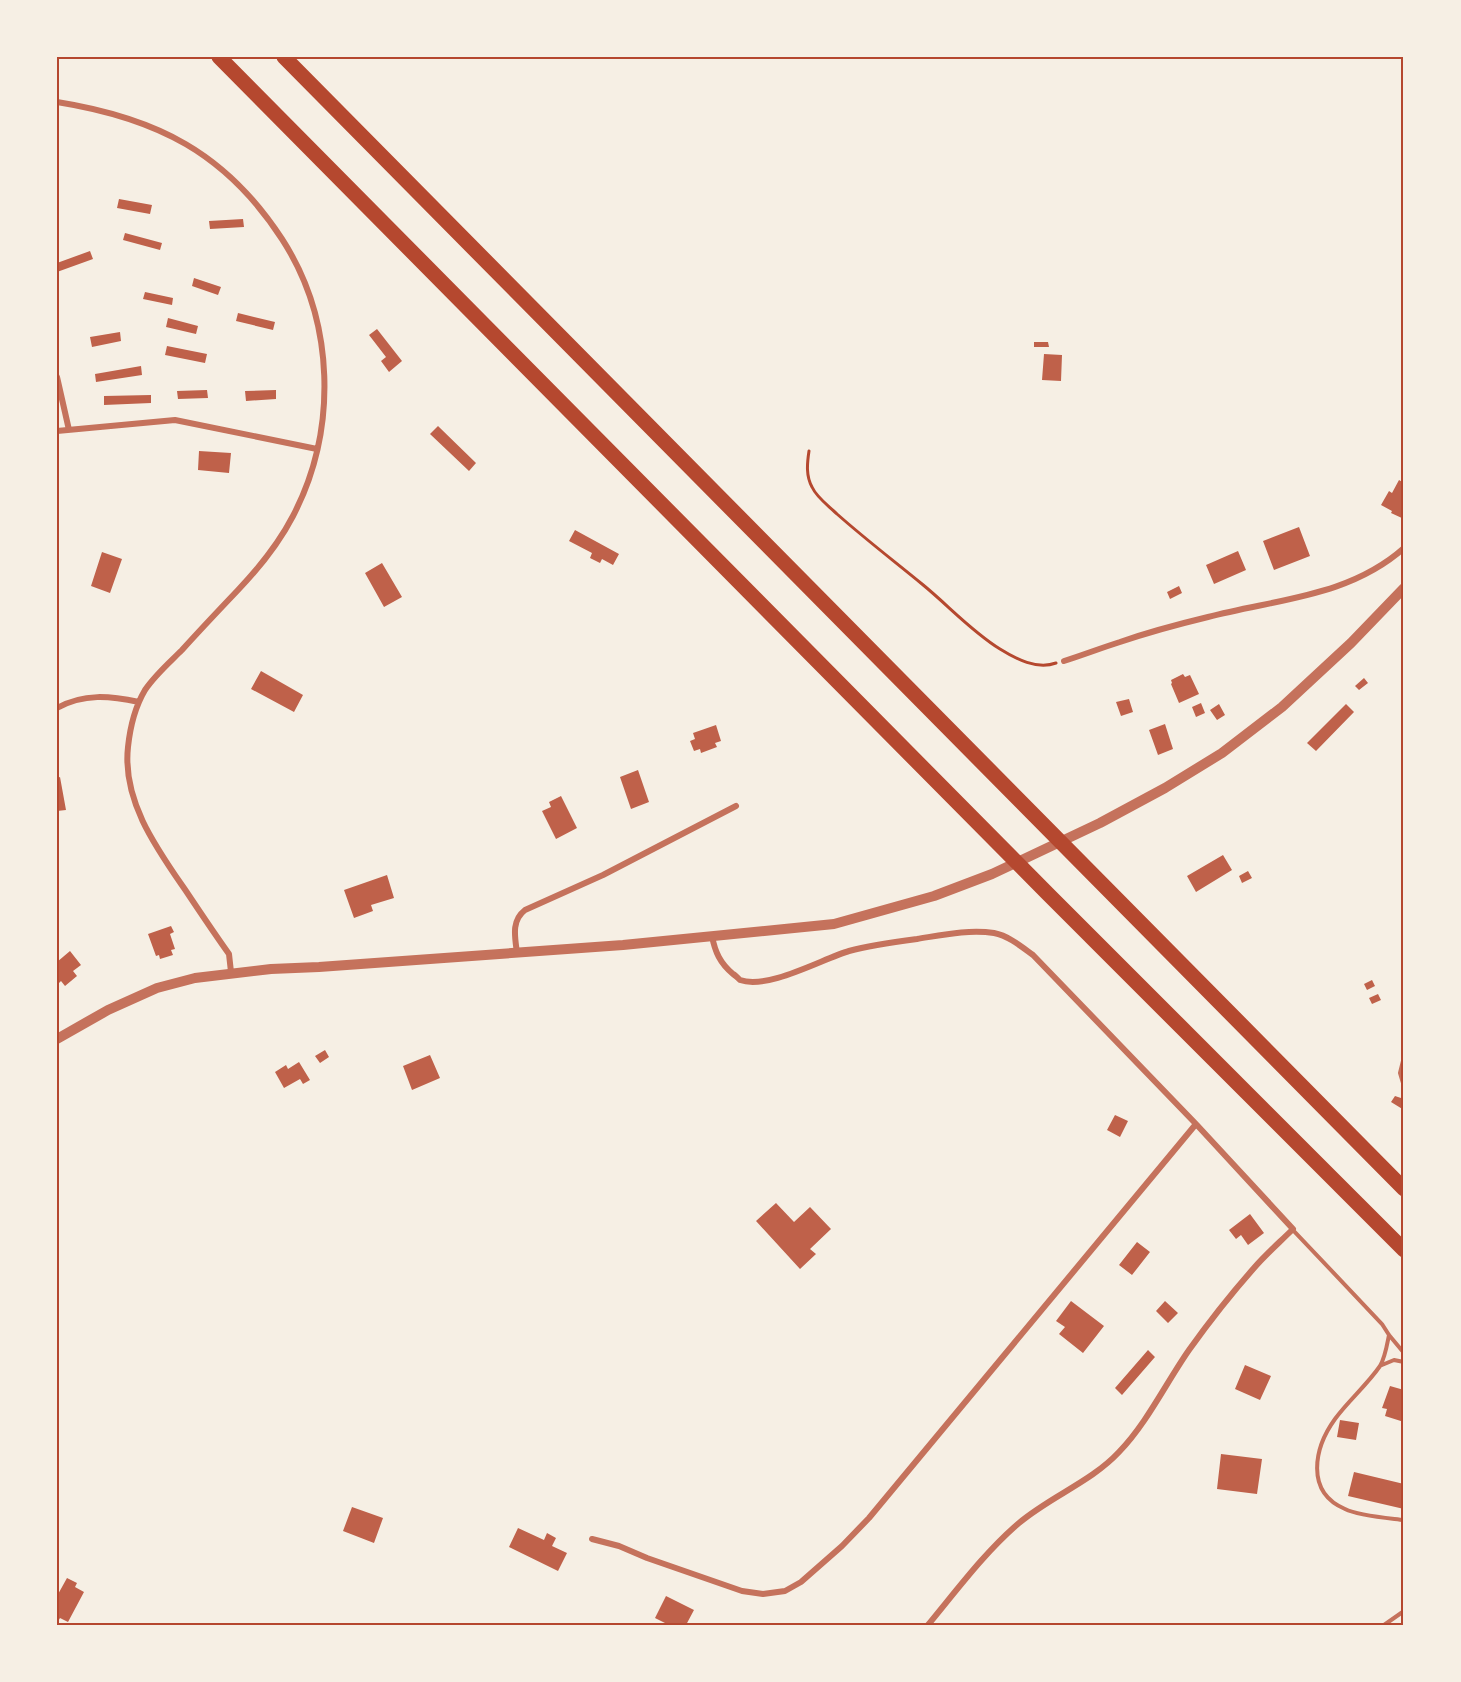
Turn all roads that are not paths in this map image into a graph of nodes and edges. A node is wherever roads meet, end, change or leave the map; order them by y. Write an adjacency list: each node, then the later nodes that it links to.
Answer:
1 (219, 57): 23 (highway)
2 (284, 57): 21 (highway)
3 (57, 102): 7 (street)
4 (57, 377): 5 (street)
5 (69, 430): 6 (street); 7 (street)
6 (57, 431)
7 (317, 449): 11 (street)
8 (1404, 548): 10 (street)
9 (1404, 588): 14 (street)
10 (1064, 661)
11 (139, 702): 12 (street); 16 (street)
12 (57, 708)
13 (736, 806): 15 (street)
14 (712, 936): 15 (street); 20 (street)
15 (517, 954): 16 (street)
16 (231, 972): 17 (street)
17 (57, 1039)
18 (1404, 1061): 19 (street)
19 (1404, 1083)
20 (1196, 1124): 22 (street); 29 (street)
21 (1404, 1189)
22 (1293, 1229): 24 (lane); 32 (street)
23 (1404, 1250)
24 (1389, 1335): 25 (lane); 27 (lane)
25 (1404, 1353)
26 (1404, 1362): 27 (lane)
27 (1381, 1365): 28 (lane)
28 (1404, 1520)
29 (592, 1539)
30 (1404, 1611): 31 (lane)
31 (1391, 1623): 33 (lane)
32 (928, 1625)
33 (1384, 1625)

